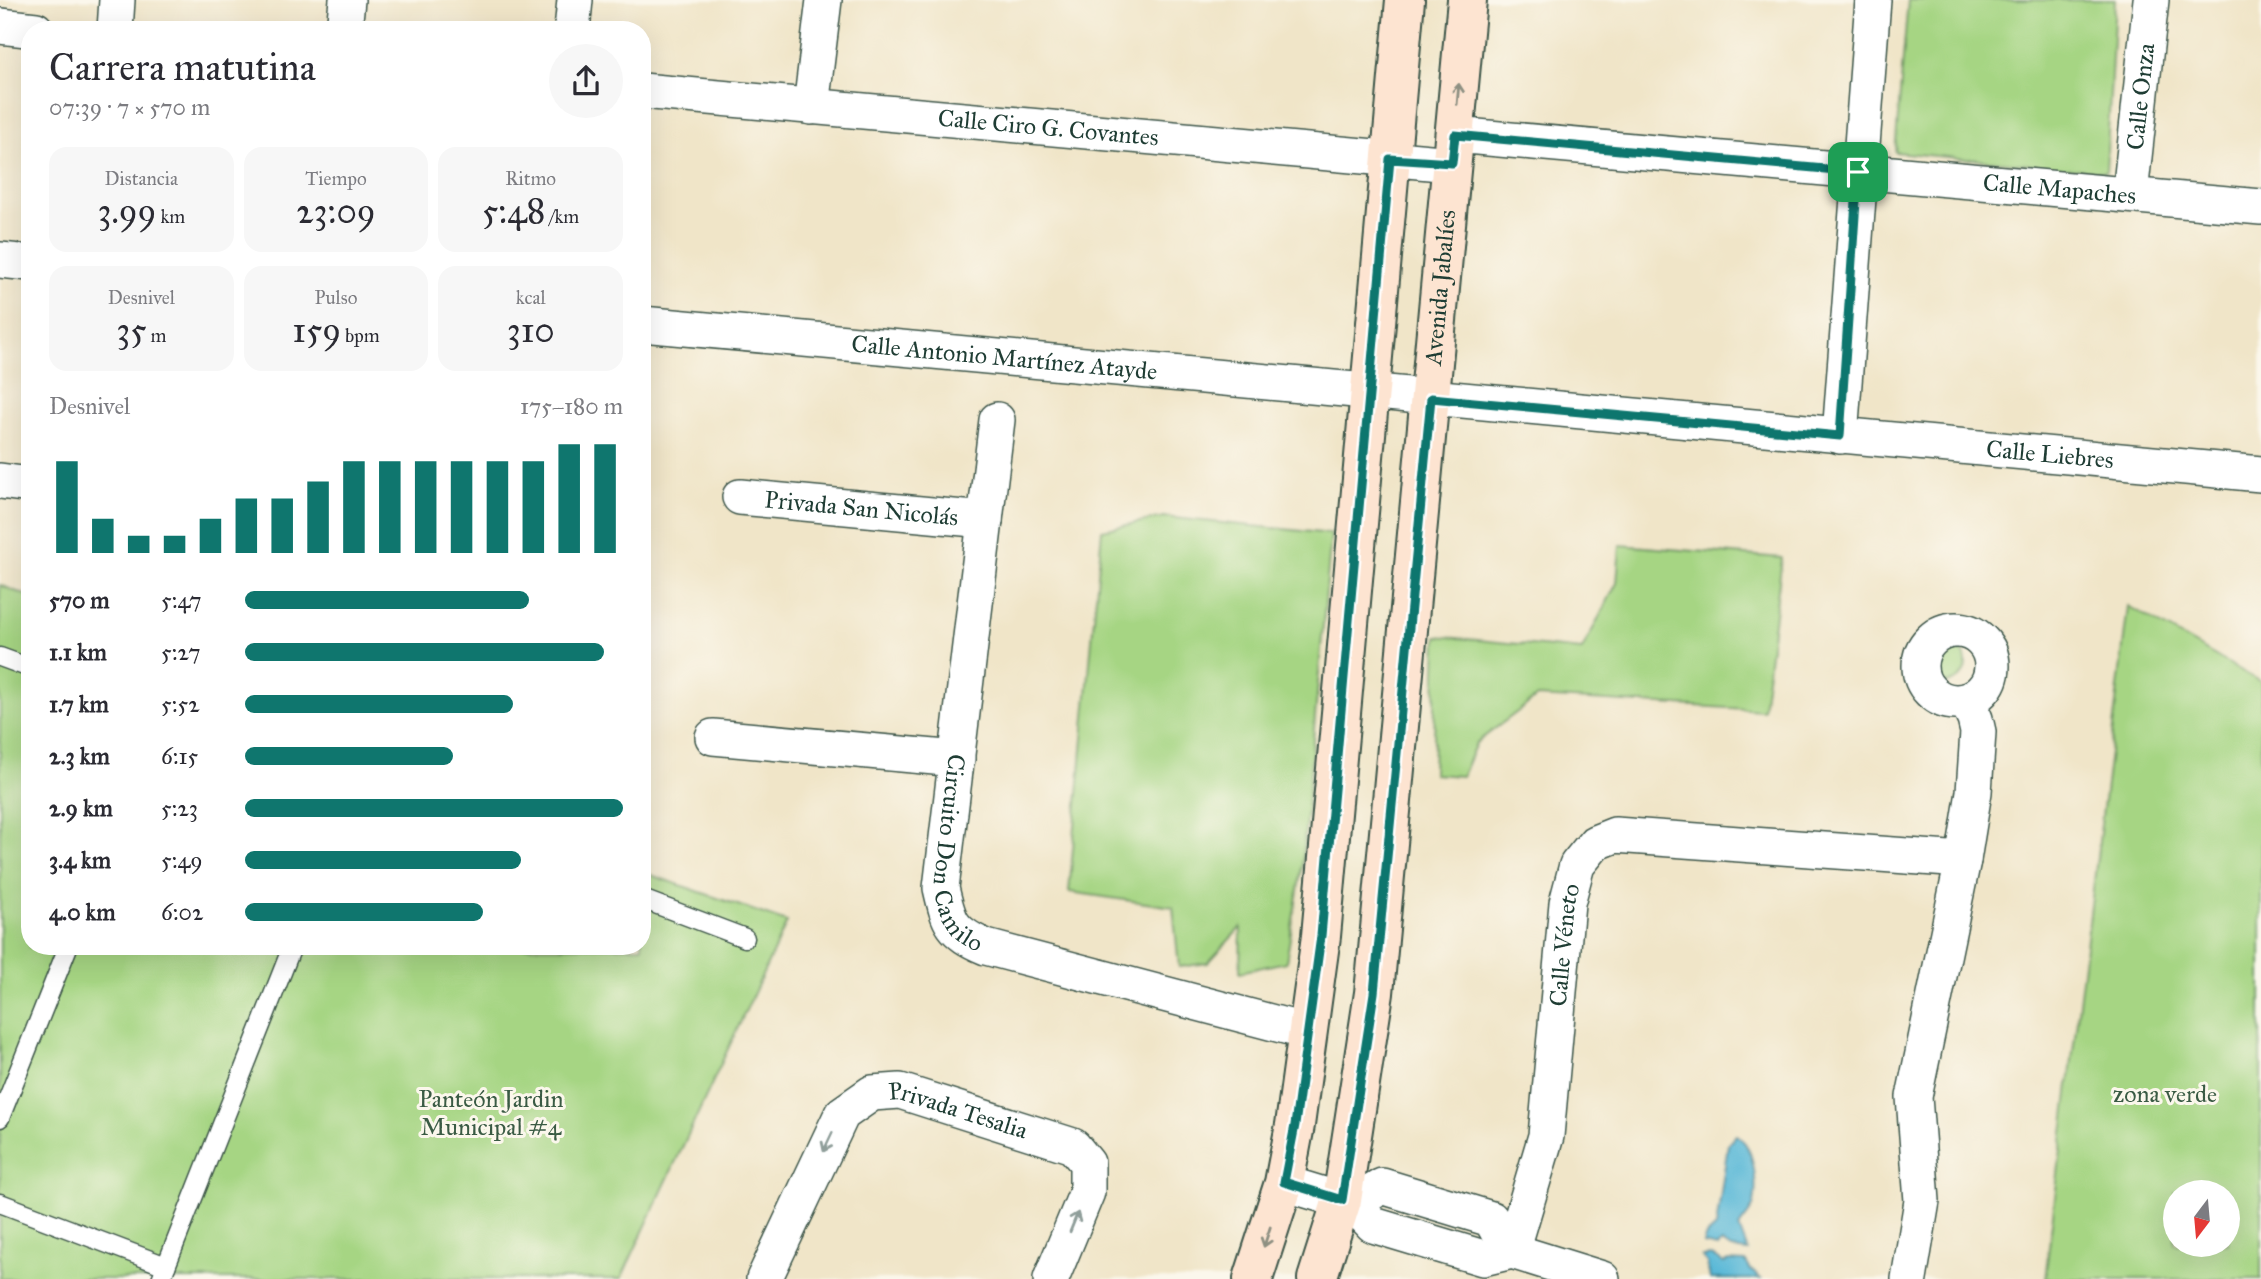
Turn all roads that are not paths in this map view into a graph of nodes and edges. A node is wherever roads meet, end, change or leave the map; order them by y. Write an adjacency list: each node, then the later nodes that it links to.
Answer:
1 (117, 0): 9 (street)
2 (347, 0): 10 (street)
3 (575, 0): 11 (street)
4 (824, 0): 15 (street)
5 (1405, 0): 17 (street)
6 (1467, 0): 16 (street, Avenida Jabalíes, one-way to 6)
7 (1873, 0): 18 (street)
8 (2151, 0): 19 (street, Calle Onza)
9 (116, 21)
10 (345, 21)
11 (573, 21)
12 (0, 26): 13 (street)
13 (21, 28)
14 (651, 92): 15 (street, Calle Ciro G. Covantes)
15 (811, 107): 17 (street, Calle Ciro G. Covantes)
16 (1453, 149): 17 (street, Calle Ciro G. Covantes); 18 (street, Calle Mapaches); 25 (street, Avenida Jabalíes)
17 (1390, 159): 24 (street)
18 (1858, 172): 19 (street, Calle Mapaches); 27 (street)
19 (2130, 194): 20 (street, Calle Mapaches)
20 (2261, 206)
21 (0, 260): 22 (street)
22 (21, 262)
23 (651, 325): 24 (street, Calle Antonio Martínez Atayde)
24 (1368, 393): 25 (street, Calle Antonio Martínez Atayde); 40 (street)
25 (1431, 398): 27 (street, Calle Liebres); 42 (street, Avenida Jabalíes)
26 (997, 420): 32 (street, Circuito Don Camilo)
27 (1840, 436): 28 (street, Calle Liebres)
28 (2261, 474)
29 (0, 481): 30 (street)
30 (21, 484)
31 (740, 497): 32 (street, Privada San Nicolás)
32 (985, 520): 37 (street, Circuito Don Camilo)
33 (0, 657): 34 (lane)
34 (21, 665)
35 (1966, 701): 38 (street)
36 (713, 737): 37 (street)
37 (957, 759): 45 (street, Circuito Don Camilo)
38 (1963, 860): 50 (street, Calle Véneto); 57 (street)
39 (651, 902): 41 (lane)
40 (1321, 936): 42 (street); 45 (street)
41 (745, 937)
42 (1378, 939): 48 (street, Avenida Jabalíes)
43 (65, 955): 46 (lane)
44 (289, 955): 51 (lane)
45 (1308, 1031): 47 (street)
46 (0, 1118)
47 (1284, 1182): 48 (street); 54 (street, one-way to 54)
48 (1348, 1202): 50 (street); 55 (street, Avenida Jabalíes)
49 (0, 1203): 51 (lane)
50 (1510, 1251): 56 (street)
51 (163, 1273)
52 (764, 1279): 53 (street, Privada Tesalia, one-way to 52)
53 (1051, 1279)
54 (1253, 1279)
55 (1317, 1279)
56 (1602, 1279)
57 (1909, 1279)

